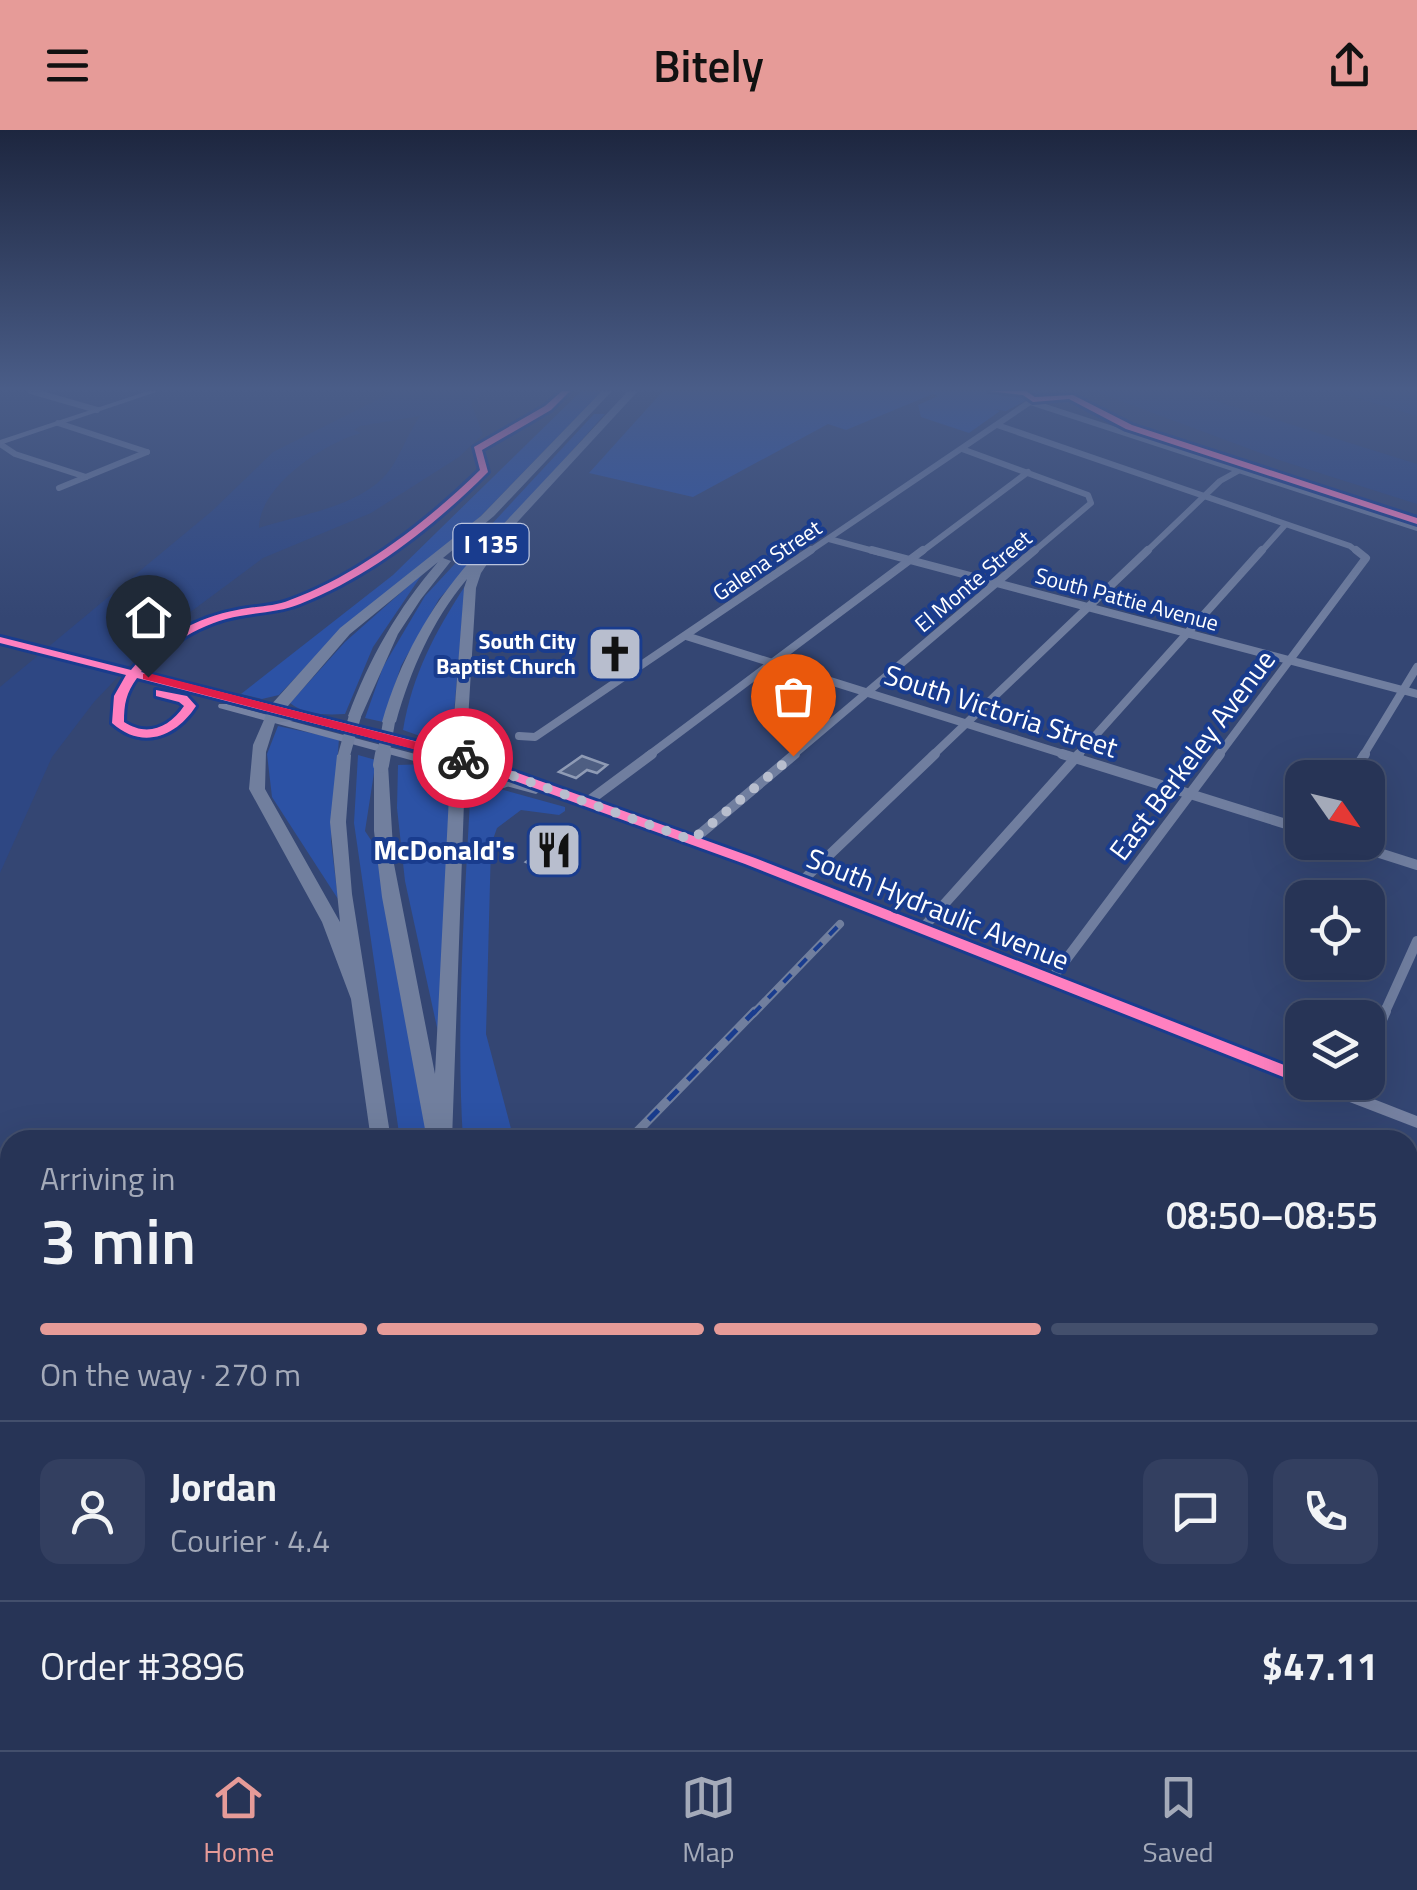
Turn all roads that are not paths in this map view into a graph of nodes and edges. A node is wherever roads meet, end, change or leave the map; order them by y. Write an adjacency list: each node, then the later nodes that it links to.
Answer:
1 (53, 467): 11 (street)
2 (113, 467): 11 (street)
3 (535, 467): 14 (highway, I 135)
4 (562, 467): 16 (highway, I 135)
5 (936, 467): 18 (street, Galena Street)
6 (1013, 467): 10 (street)
7 (1119, 467): 13 (street)
8 (1228, 467): 9 (street, Galena Street)
9 (1238, 470): 13 (street); 17 (street)
10 (1028, 472): 19 (street); 20 (street, El Monte Street)
11 (86, 478): 12 (street)
12 (58, 488)
13 (1205, 496): 15 (street); 21 (street)
14 (490, 514): 32 (highway); 52 (highway, I 135, bridge)
15 (1285, 525): 22 (street); 26 (street, East Berkeley Avenue)
16 (506, 526): 38 (highway); 58 (highway, I 135, bridge)
17 (1417, 528)
18 (829, 538): 19 (street, South Pattie Avenue); 23 (street, Galena Street)
19 (911, 560): 20 (street, South Pattie Avenue); 27 (street)
20 (997, 583): 21 (street, South Pattie Avenue); 30 (street, El Monte Street)
21 (1090, 608): 22 (street, South Pattie Avenue); 34 (street)
22 (1187, 633): 26 (street, South Pattie Avenue); 36 (street)
23 (686, 636): 27 (street, South Victoria Street); 35 (street, Galena Street)
24 (0, 640): 25 (street, South Hydraulic Avenue)
25 (8, 648): 32 (street, South Hydraulic Avenue)
26 (1291, 661): 29 (street, South Pattie Avenue); 41 (street, East Berkeley Avenue)
27 (774, 663): 30 (street, South Victoria Street); 43 (street)
28 (1417, 667): 29 (street)
29 (1402, 690): 31 (street, South Pattie Avenue); 37 (street)
30 (868, 692): 34 (street, South Victoria Street); 45 (street, El Monte Street)
31 (1417, 694)
32 (274, 714): 33 (highway); 38 (street, South Hydraulic Avenue); 52 (highway)
33 (300, 716): 38 (street, South Hydraulic Avenue)
34 (968, 724): 36 (street, South Victoria Street); 48 (street)
35 (519, 736)
36 (1076, 758): 41 (street, South Victoria Street); 49 (street)
37 (1361, 760)
38 (458, 762): 39 (street, South Hydraulic Avenue); 40 (street, South Hydraulic Avenue); 42 (highway)
39 (507, 783): 40 (street, South Hydraulic Avenue); 42 (highway)
40 (554, 792): 43 (street, South Hydraulic Avenue)
41 (1190, 794): 44 (street, South Victoria Street); 51 (street, East Berkeley Avenue)
42 (457, 800): 59 (highway)
43 (586, 803): 45 (street, South Hydraulic Avenue)
44 (1285, 824)
45 (692, 840): 48 (street, South Hydraulic Avenue)
46 (1385, 855): 47 (street)
47 (1417, 865)
48 (801, 882): 49 (street, South Hydraulic Avenue)
49 (921, 930): 51 (street, South Hydraulic Avenue)
50 (1417, 942): 53 (street)
51 (1050, 981): 54 (street, South Hydraulic Avenue)
52 (361, 1002): 57 (highway, I 135)
53 (1385, 1011)
54 (1285, 1071)
55 (1372, 1100): 56 (street)
56 (1417, 1122)
57 (380, 1130)
58 (437, 1130)
59 (440, 1130)

